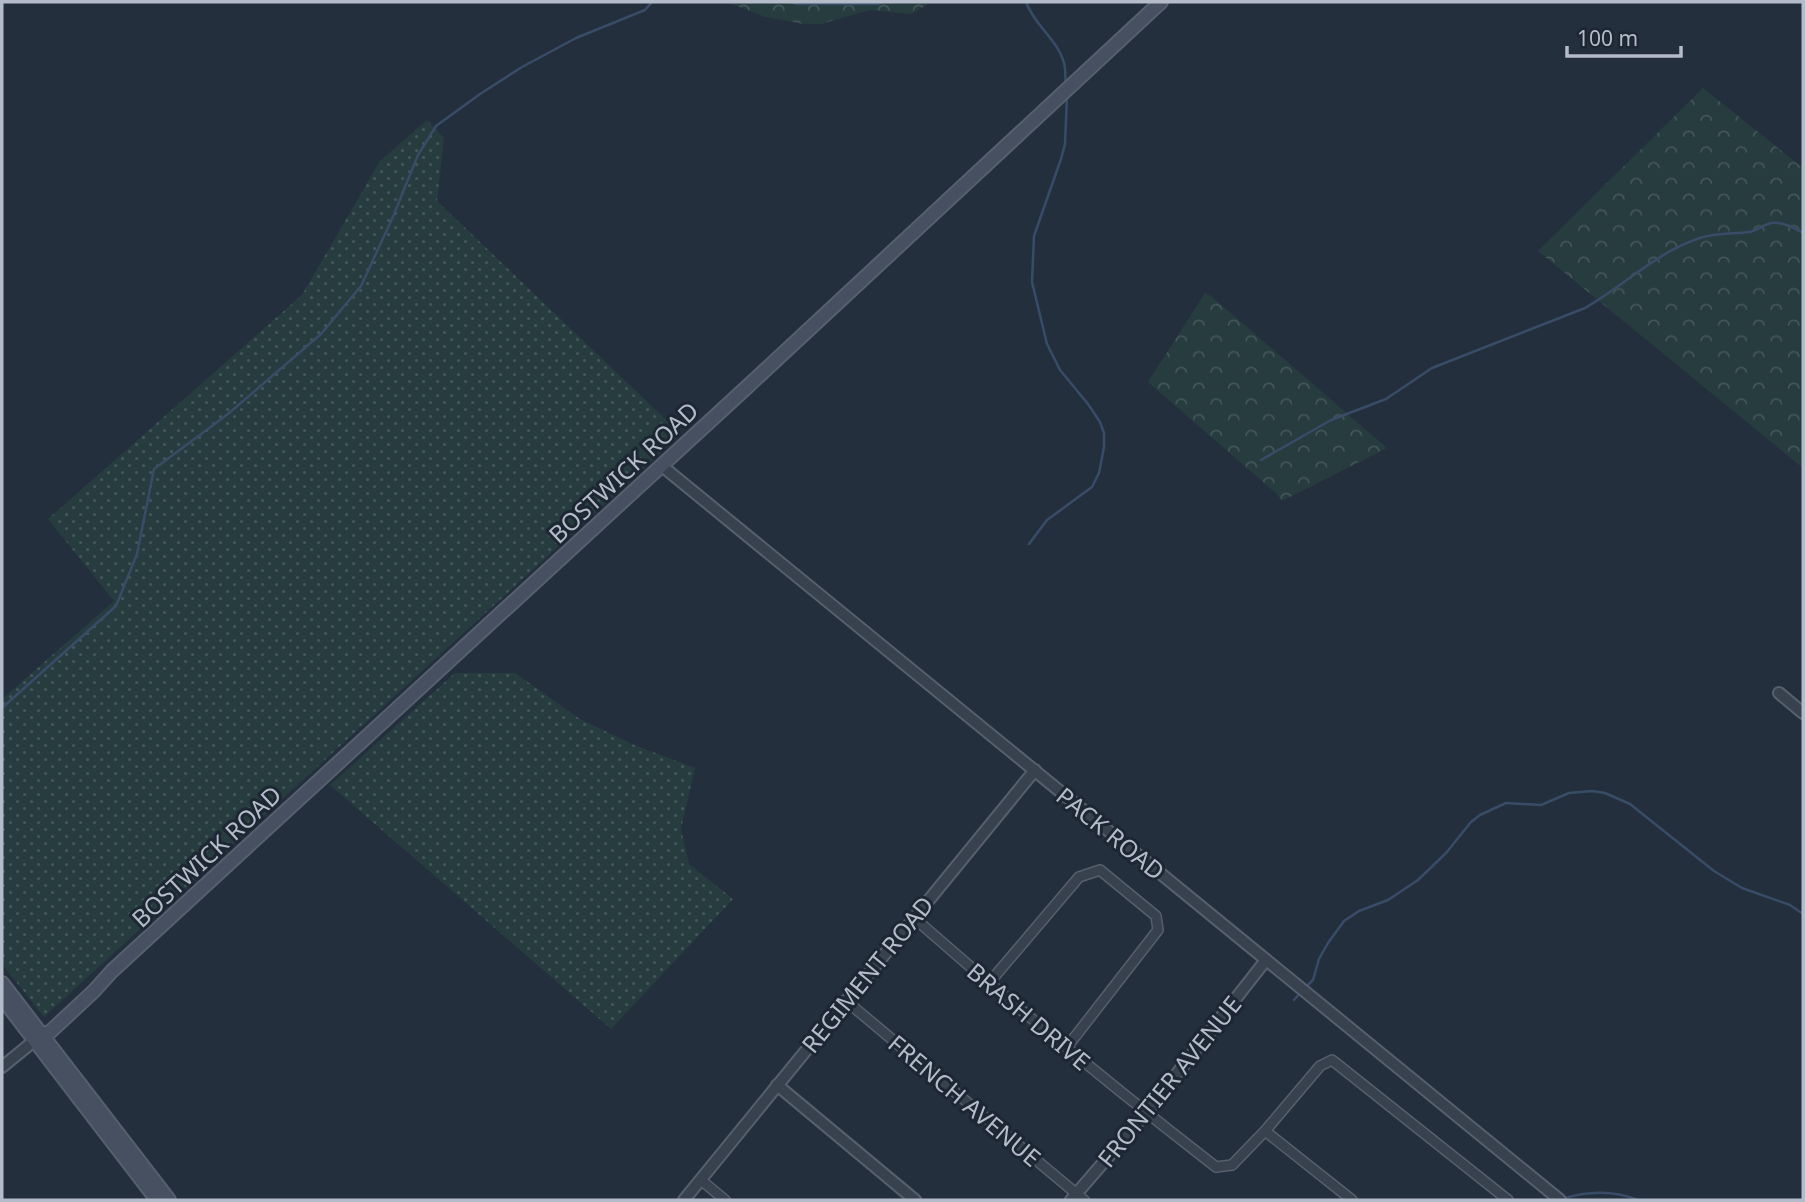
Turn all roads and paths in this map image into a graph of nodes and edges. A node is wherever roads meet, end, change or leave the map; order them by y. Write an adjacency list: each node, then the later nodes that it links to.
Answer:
1 (1161, 2): 2 (main road, BOSTWICK ROAD)
2 (662, 466): 5 (street, PACK ROAD); 12 (main road, BOSTWICK ROAD)
3 (1779, 693): 4 (street)
4 (1803, 713)
5 (1035, 770): 6 (street, REGIMENT ROAD); 7 (street, PACK ROAD)
6 (913, 917): 9 (street, BRASH DRIVE); 11 (street, REGIMENT ROAD)
7 (1266, 960): 16 (street, FRONTIER AVENUE); 27 (street, PACK ROAD)
8 (2, 983): 12 (main road)
9 (989, 983): 13 (street, BRASH DRIVE); 13 (street)
10 (2, 998): 12 (main road)
11 (845, 1000): 15 (street, REGIMENT ROAD); 19 (street, FRENCH AVENUE)
12 (39, 1037): 14 (street); 21 (main road); 22 (main road)
13 (1067, 1047): 16 (street, BRASH DRIVE)
14 (2, 1067)
15 (777, 1085): 18 (street, REGIMENT ROAD); 25 (street)
16 (1146, 1113): 17 (street, BRASH DRIVE); 19 (street, FRONTIER AVENUE)
17 (1265, 1131): 20 (street); 26 (street, BRASH DRIVE)
18 (701, 1180): 23 (street, REGIMENT ROAD); 24 (street)
19 (1077, 1198)
20 (1348, 1199)
21 (158, 1200)
22 (169, 1200)
23 (684, 1200)
24 (725, 1200)
25 (915, 1200)
26 (1508, 1200)
27 (1560, 1200)

